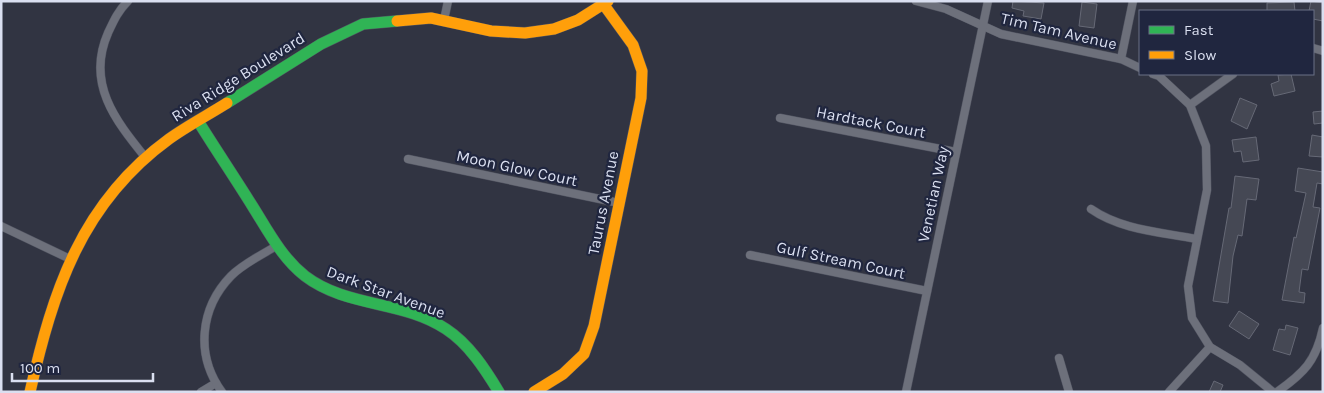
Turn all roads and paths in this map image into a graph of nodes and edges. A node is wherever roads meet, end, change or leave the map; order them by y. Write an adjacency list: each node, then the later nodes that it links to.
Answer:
1 (128, 1): 17 (street)
2 (448, 1): 7 (street)
3 (916, 1): 8 (street, Tim Tam Avenue)
4 (988, 1): 8 (street, Venetian Way)
5 (1132, 1): 9 (street)
6 (606, 3): 7 (street, Riva Ridge Boulevard); 19 (street, Taurus Avenue)
7 (444, 20): 15 (street, Riva Ridge Boulevard)
8 (983, 27): 9 (street, Tim Tam Avenue); 16 (street, Venetian Way)
9 (1121, 59): 10 (street, Tim Tam Avenue)
10 (1139, 68)
11 (1155, 75): 13 (street)
12 (1232, 75): 13 (street)
13 (1190, 105): 22 (street)
14 (780, 118): 16 (street, Hardtack Court)
15 (198, 121): 17 (street, Riva Ridge Boulevard); 23 (street, Dark Star Avenue)
16 (956, 152): 26 (street, Venetian Way)
17 (145, 157): 25 (street, Riva Ridge Boulevard)
18 (408, 160): 19 (street, Moon Glow Court)
19 (619, 203): 35 (street, Taurus Avenue)
20 (1090, 209): 22 (street)
21 (1, 226): 25 (street)
22 (1196, 239): 28 (street)
23 (276, 246): 30 (street); 34 (street, Dark Star Avenue)
24 (750, 255): 26 (street, Gulf Stream Court)
25 (68, 258): 31 (street, Riva Ridge Boulevard)
26 (927, 292): 36 (street, Venetian Way)
27 (1323, 328): 40 (street)
28 (1210, 347): 38 (street); 39 (street)
29 (1059, 358): 37 (street)
30 (216, 383): 32 (street); 33 (street)
31 (30, 392)
32 (201, 392)
33 (222, 392)
34 (499, 392)
35 (534, 392)
36 (906, 392)
37 (1069, 392)
38 (1169, 392)
39 (1273, 392)
40 (1277, 392)

